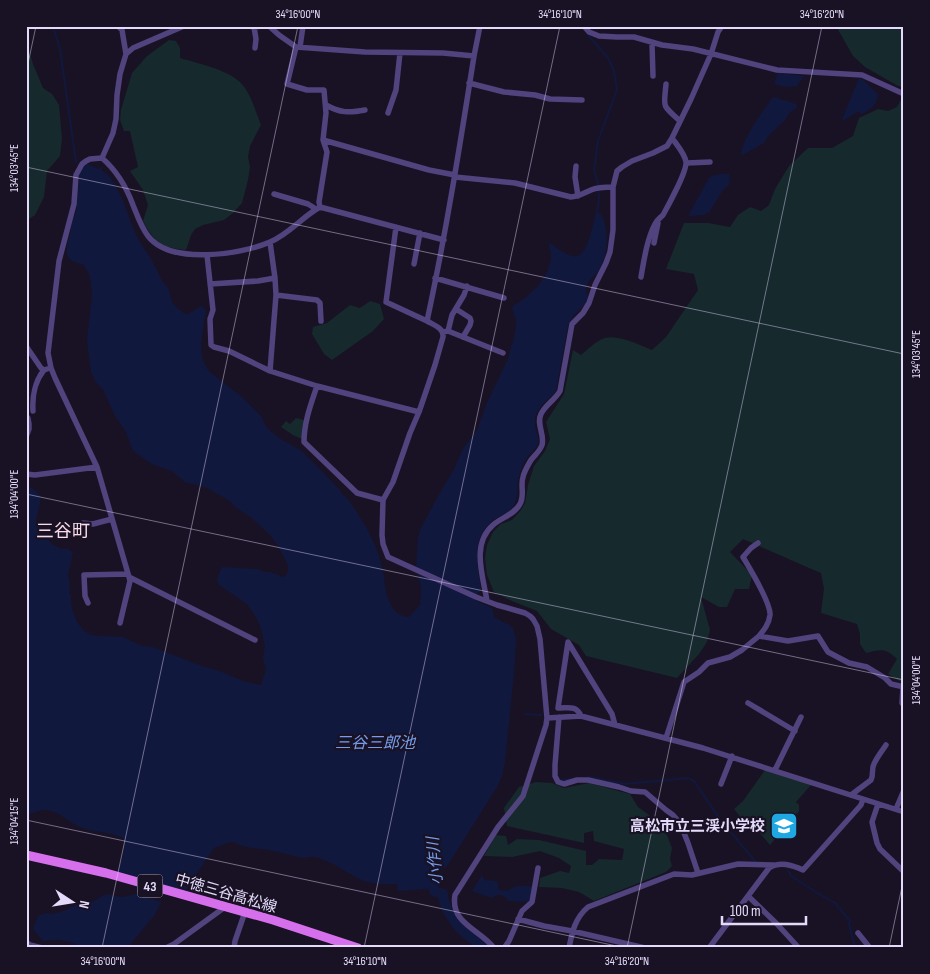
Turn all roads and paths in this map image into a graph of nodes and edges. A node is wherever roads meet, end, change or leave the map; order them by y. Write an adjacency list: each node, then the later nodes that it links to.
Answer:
1 (118, 26): 14 (street)
2 (184, 26): 14 (street)
3 (262, 26): 9 (street)
4 (269, 26): 11 (street)
5 (302, 26): 11 (street)
6 (480, 26): 16 (street)
7 (584, 26): 10 (street)
8 (722, 26): 15 (street)
9 (251, 27): 12 (street)
10 (652, 43): 15 (street); 17 (street)
11 (298, 47): 13 (street); 22 (street)
12 (255, 48)
13 (400, 53): 16 (street); 24 (street)
14 (126, 54): 28 (street)
15 (711, 54): 20 (street); 25 (street)
16 (474, 56): 18 (street)
17 (653, 76)
18 (470, 83): 21 (street); 32 (street)
19 (666, 84): 25 (street)
20 (904, 94)
21 (582, 100)
22 (326, 104): 23 (street); 27 (street)
23 (365, 110)
24 (388, 113)
25 (680, 121): 26 (street)
26 (672, 138): 30 (street); 33 (street)
27 (323, 140): 32 (street); 36 (street)
28 (102, 158): 43 (street); 59 (street)
29 (710, 162): 30 (street)
30 (687, 163): 37 (street)
31 (576, 166): 35 (street)
32 (455, 176): 35 (street); 40 (street)
33 (613, 187): 35 (street); 74 (street)
34 (274, 194): 36 (street)
35 (578, 196)
36 (318, 208): 38 (street); 41 (street)
37 (662, 216): 42 (street); 45 (street)
38 (396, 227): 39 (street); 54 (street)
39 (420, 233): 40 (street); 44 (street)
40 (444, 240): 47 (street)
41 (270, 242): 43 (street); 46 (street)
42 (654, 243)
43 (207, 255): 48 (street)
44 (414, 264)
45 (641, 277)
46 (275, 278): 48 (street); 50 (street)
47 (435, 278): 49 (street); 54 (street)
48 (210, 284): 61 (street)
49 (467, 286): 51 (street); 52 (street)
50 (276, 295): 53 (street); 61 (street)
51 (504, 298)
52 (456, 309): 55 (street); 56 (street)
53 (321, 321)
54 (427, 321): 55 (street)
55 (446, 331): 56 (street); 64 (street)
56 (463, 337): 58 (street)
57 (26, 346): 60 (street)
58 (503, 353)
59 (51, 368): 60 (street); 67 (street)
60 (44, 370): 63 (street)
61 (270, 371): 62 (street)
62 (316, 386): 64 (street); 69 (street)
63 (33, 411)
64 (420, 412): 69 (street)
65 (26, 418): 66 (street)
66 (26, 437)
67 (97, 467): 68 (street); 70 (street)
68 (26, 474)
69 (383, 500): 74 (street)
70 (112, 519): 71 (street); 73 (street)
71 (83, 524)
72 (758, 543): 77 (street)
73 (129, 576): 75 (street); 76 (street); 78 (street)
74 (487, 601): 85 (street)
75 (88, 603)
76 (120, 623)
77 (759, 636): 79 (street); 88 (street)
78 (255, 640)
79 (904, 687): 81 (street)
80 (748, 703): 87 (street)
81 (904, 706)
82 (581, 716): 83 (street); 86 (street); 86 (street)
83 (559, 717): 85 (street); 103 (street)
84 (802, 717): 87 (street)
85 (547, 718): 115 (street)
86 (615, 725): 88 (street)
87 (795, 731): 91 (street)
88 (666, 738): 90 (street)
89 (886, 746): 94 (street)
90 (732, 756): 91 (street); 92 (street)
91 (775, 770): 94 (street)
92 (721, 784)
93 (904, 790): 97 (street)
94 (851, 795): 95 (street)
95 (863, 799): 96 (street); 100 (street)
96 (878, 804): 97 (street); 102 (street)
97 (896, 809): 98 (street)
98 (904, 812)
99 (26, 855): 105 (main road, 中徳三谷高松線 / 43)
100 (774, 865): 103 (street); 104 (street)
101 (538, 868): 107 (street)
102 (902, 870)
103 (698, 873): 108 (street)
104 (748, 896): 119 (street); 120 (street)
105 (225, 907): 106 (main road, 中徳三谷高松線 / 43); 112 (street)
106 (244, 912): 113 (street); 114 (main road, 中徳三谷高松線 / 43)
107 (518, 919): 108 (street); 116 (street)
108 (572, 932): 117 (street); 118 (street)
109 (858, 933): 121 (street)
110 (26, 942): 111 (street)
111 (42, 948)
112 (166, 948)
113 (234, 948)
114 (358, 948)
115 (494, 948)
116 (504, 948)
117 (569, 948)
118 (645, 948)
119 (709, 948)
120 (799, 948)
121 (870, 948)

